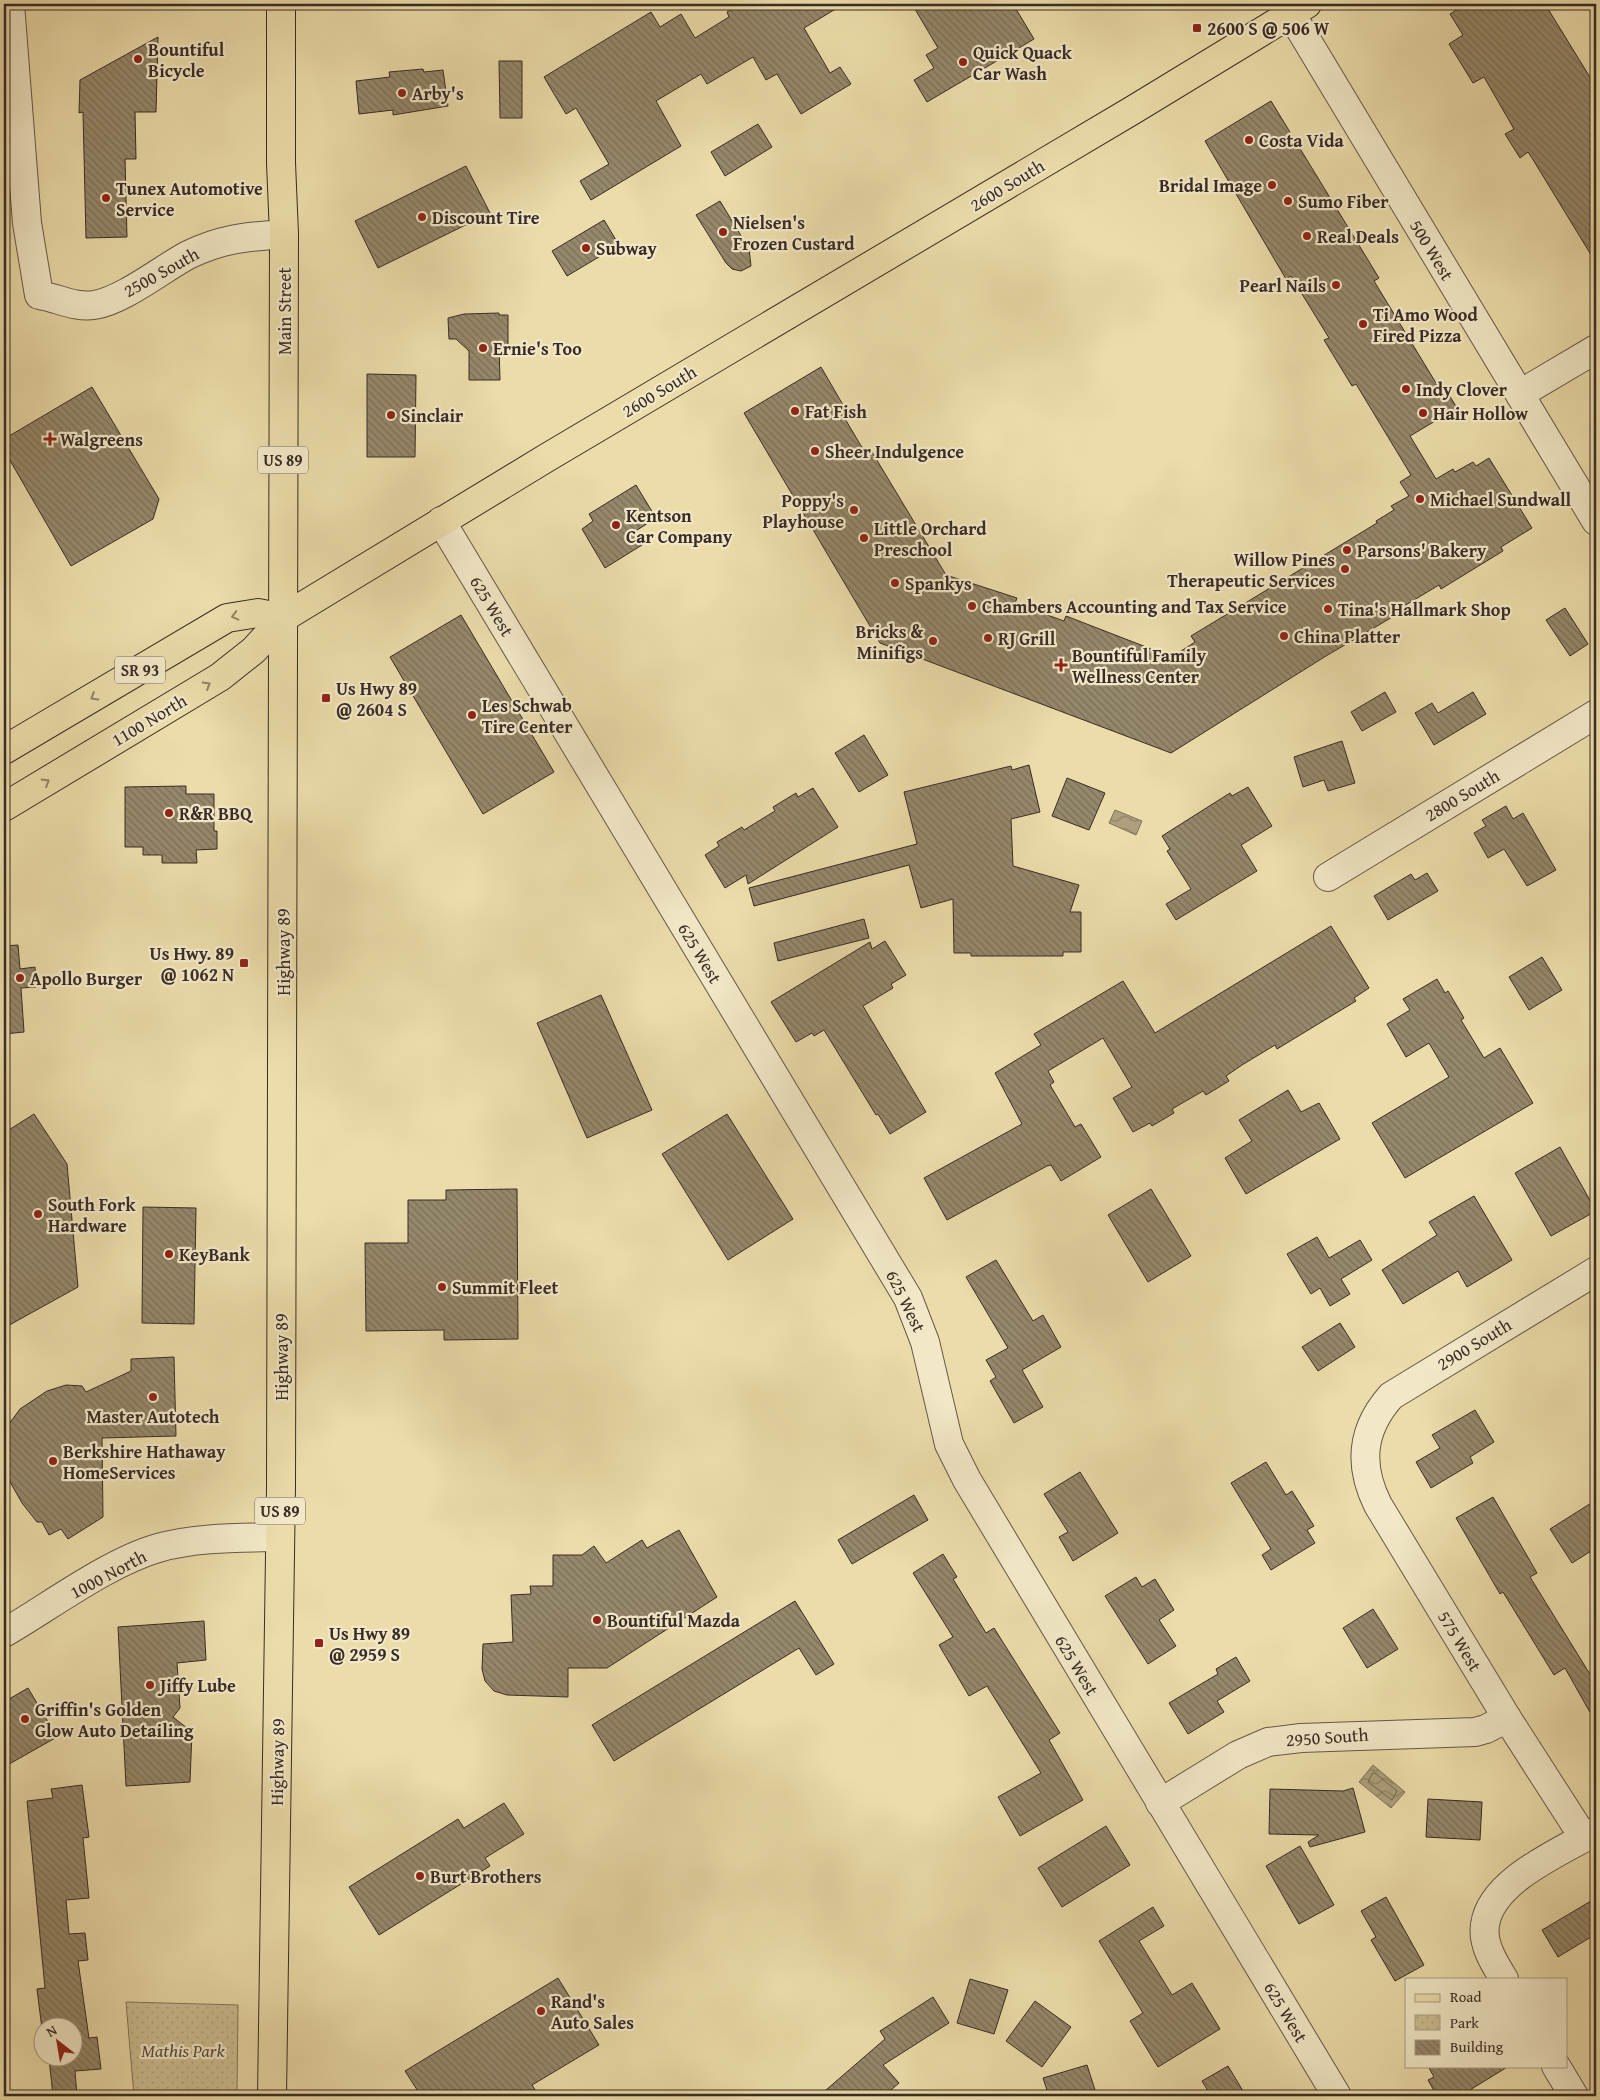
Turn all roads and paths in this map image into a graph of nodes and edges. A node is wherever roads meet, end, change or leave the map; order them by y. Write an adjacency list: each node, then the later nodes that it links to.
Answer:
1 (10, 4): 4 (street, 2500 South)
2 (281, 4): 4 (main road, Main Street / US 89)
3 (1294, 7): 6 (street, 500 West); 7 (main road, 2600 South)
4 (284, 234): 9 (main road, Main Street / US 89)
5 (1596, 348): 6 (street)
6 (1520, 394): 8 (street, 500 West)
7 (441, 521): 9 (main road, 2600 South); 19 (street, 625 West)
8 (1596, 521)
9 (283, 618): 11 (main road, SR 93, one-way to 11); 12 (main road, 1100 North / SR 93, one-way to 9); 16 (main road, Highway 89 / US 89)
10 (1596, 714): 13 (street, 2800 South)
11 (4, 750)
12 (4, 807)
13 (1328, 877)
14 (1596, 1270): 15 (street, 2900 South)
15 (1368, 1434): 18 (street, 575 West)
16 (280, 1536): 17 (street, 1000 North); 23 (main road, Highway 89 / US 89)
17 (4, 1633)
18 (1506, 1718): 19 (street, 2950 South); 20 (street, 575 West)
19 (1160, 1803): 24 (street, 625 West)
20 (1590, 1834): 21 (street)
21 (1503, 1978)
22 (1557, 2068): 25 (street)
23 (272, 2096)
24 (1336, 2096)
25 (1574, 2096)

